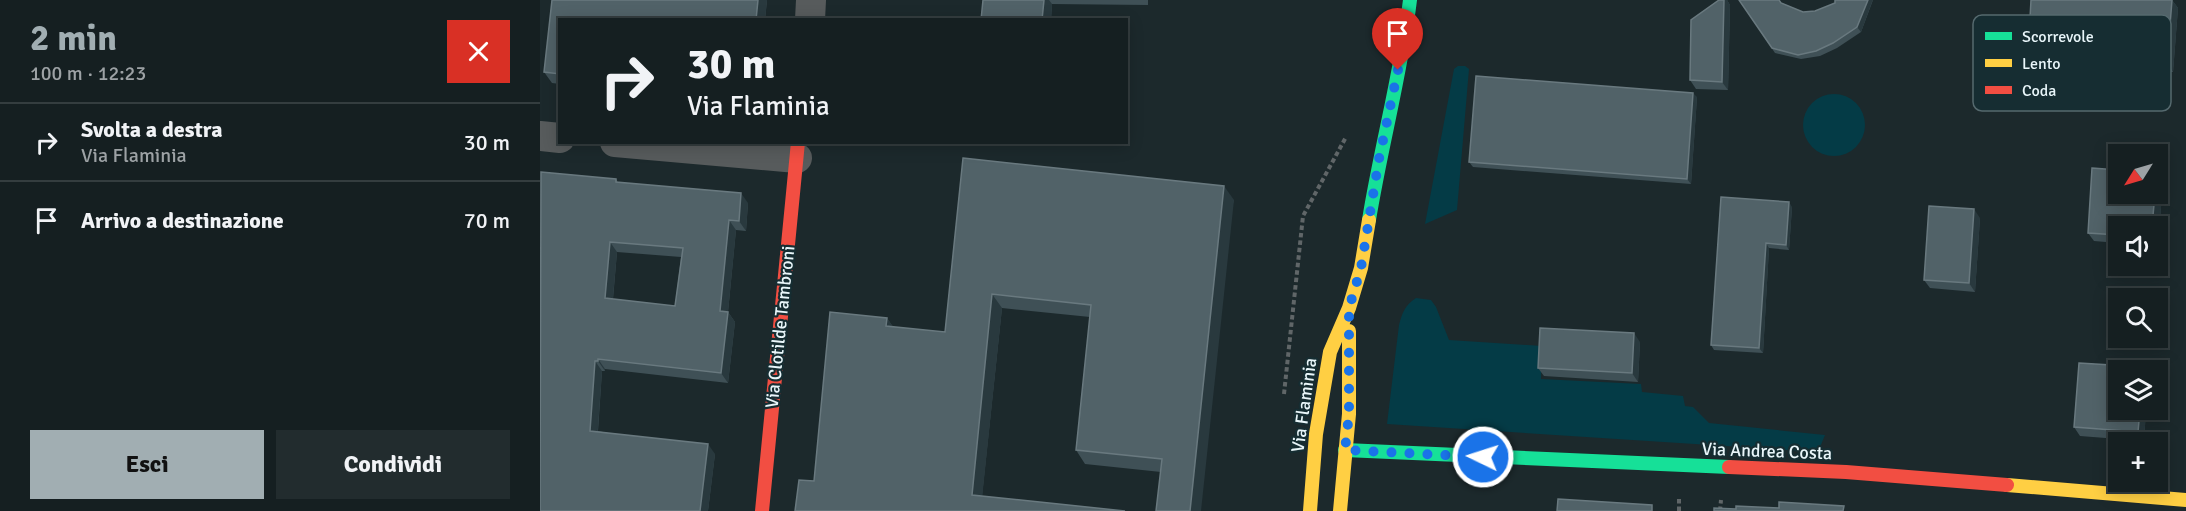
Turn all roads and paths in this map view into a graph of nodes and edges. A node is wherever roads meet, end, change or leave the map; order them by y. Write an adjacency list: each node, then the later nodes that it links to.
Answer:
1 (812, 0): 3 (street)
2 (1410, 0): 9 (street, Via Flaminia)
3 (810, 18)
4 (1347, 134): 10 (path)
5 (540, 136): 6 (street)
6 (558, 138)
7 (660, 144): 8 (street)
8 (797, 150): 13 (street, Via Clotilde Tambroni)
9 (1349, 308): 11 (street, Via Flaminia); 14 (street, Via Flaminia)
10 (1284, 399)
11 (1345, 450): 12 (street, Via Andrea Costa); 15 (street, Via Flaminia)
12 (2186, 500)
13 (762, 511)
14 (1311, 511)
15 (1340, 511)

